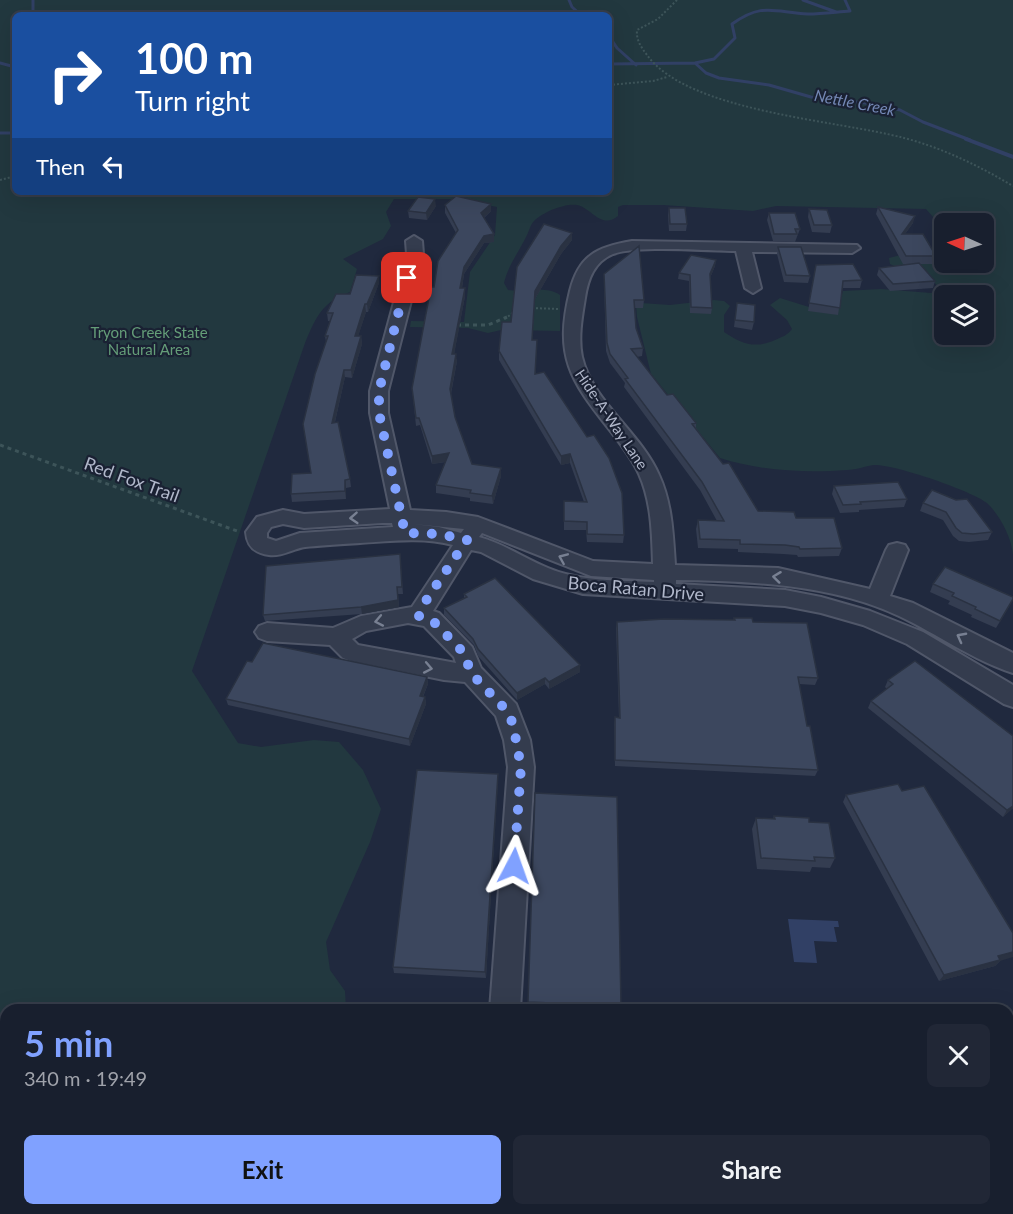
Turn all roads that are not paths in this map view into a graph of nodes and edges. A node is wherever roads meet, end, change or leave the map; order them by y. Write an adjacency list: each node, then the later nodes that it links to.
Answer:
1 (414, 241): 5 (street)
2 (743, 247): 3 (street, Hide-A-Way Lane); 4 (street); 9 (street, Hide-A-Way Lane)
3 (852, 248)
4 (753, 288)
5 (403, 525): 6 (street, Boca Ratan Drive); 7 (street, Boca Ratan Drive)
6 (256, 532)
7 (472, 532): 9 (street, Boca Ratan Drive); 11 (street)
8 (897, 550): 10 (street)
9 (664, 582): 10 (street, Boca Ratan Drive, one-way to 9); 16 (street, Boca Ratan Drive)
10 (877, 599): 14 (street, Boca Ratan Drive, one-way to 10)
11 (419, 616): 13 (street, one-way to 13); 15 (street)
12 (267, 632): 13 (street)
13 (336, 637): 15 (street, one-way to 15)
14 (1013, 664)
15 (471, 673): 17 (street)
16 (1013, 697)
17 (505, 1004)

